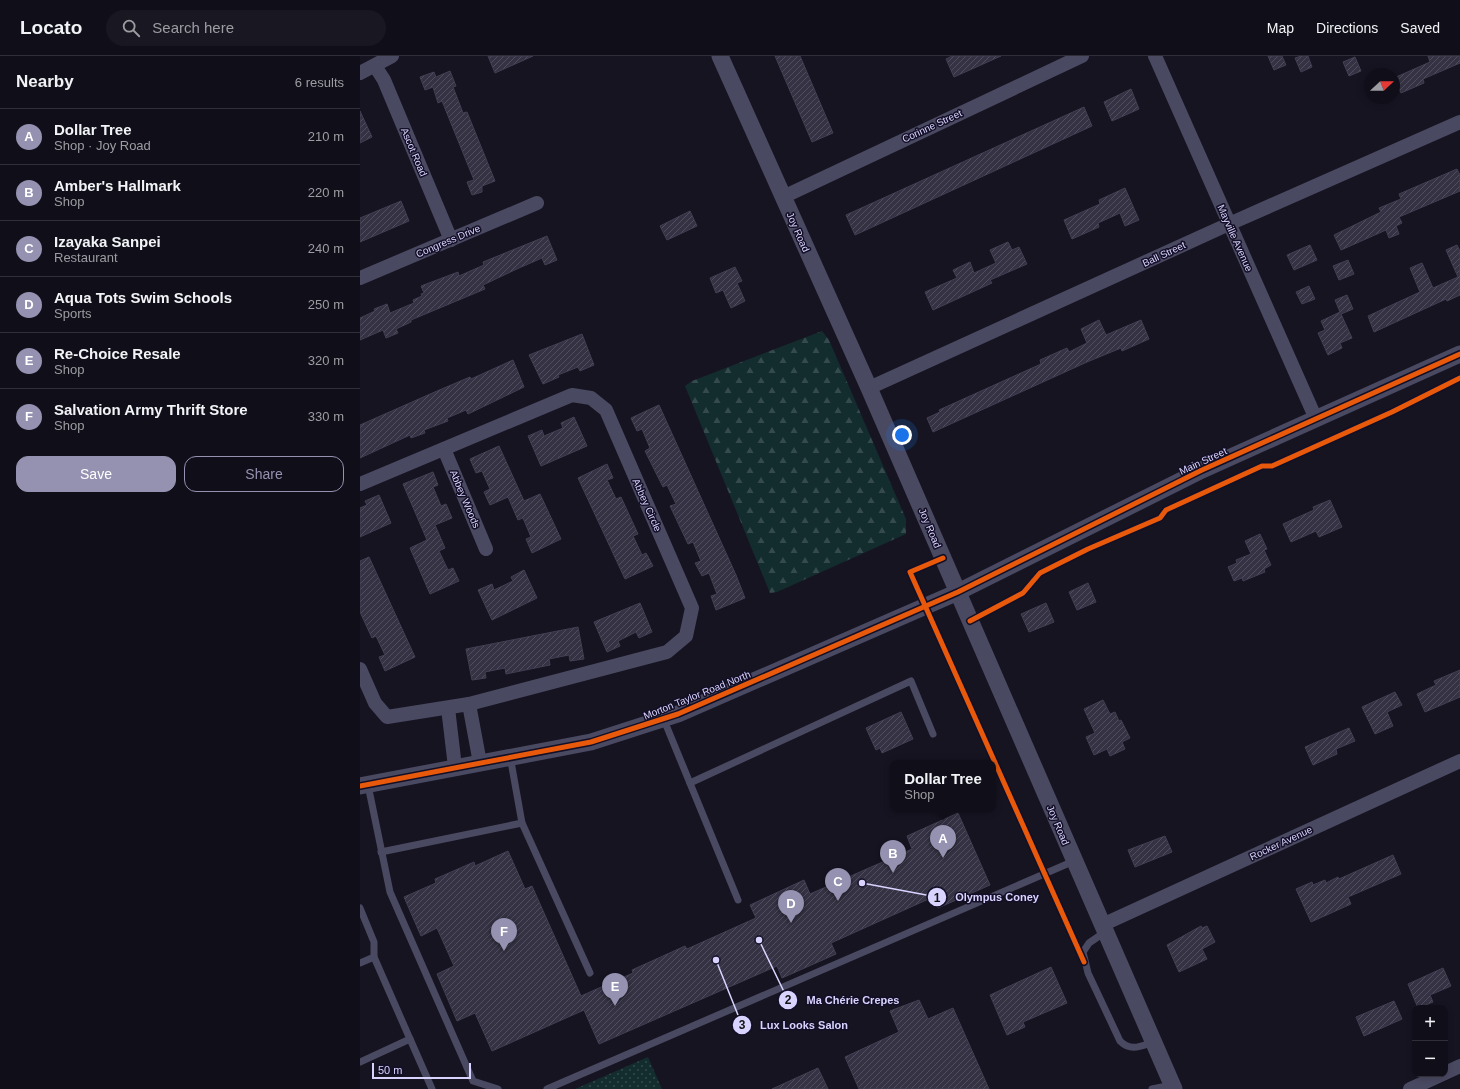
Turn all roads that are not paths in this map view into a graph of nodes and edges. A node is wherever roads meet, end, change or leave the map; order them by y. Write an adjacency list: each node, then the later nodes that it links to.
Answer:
1 (392, 56): 5 (street)
2 (720, 56): 8 (street, Joy Road)
3 (1082, 56): 8 (street, Corinne Street)
4 (1155, 56): 10 (street, Mayville Avenue)
5 (375, 66): 6 (street); 11 (street, Ascot Road)
6 (360, 73)
7 (1460, 122): 10 (street, Ball Street)
8 (783, 197): 14 (street, Joy Road)
9 (537, 204): 11 (street, Congress Drive)
10 (1229, 224): 14 (street, Ball Street); 15 (street, Mayville Avenue)
11 (451, 240): 12 (street, Congress Drive)
12 (360, 278)
13 (1460, 354): 15 (street, Main Street)
14 (869, 388): 19 (street, Joy Road)
15 (1316, 419): 19 (street, Main Street)
16 (444, 449): 17 (street, Abbey Circle); 18 (street, Abbey Woods); 21 (street, Abbey Circle)
17 (360, 484)
18 (486, 549)
19 (958, 592): 23 (street, Morton Taylor Road North); 33 (street, Joy Road)
20 (360, 669): 22 (street, Abbey Circle)
21 (469, 704): 22 (street, Abbey Circle); 27 (street)
22 (448, 708): 28 (street)
23 (664, 720): 25 (street, Morton Taylor Road North); 29 (lane)
24 (933, 734): 29 (lane)
25 (510, 756): 27 (street, Morton Taylor Road North); 31 (lane)
26 (1460, 761): 36 (street, Rocker Avenue)
27 (480, 763): 28 (street, Morton Taylor Road North)
28 (455, 767): 30 (street, Morton Taylor Road North)
29 (690, 783): 34 (lane)
30 (364, 786): 32 (lane)
31 (522, 823): 32 (lane); 39 (lane)
32 (382, 852): 48 (lane)
33 (1074, 861): 36 (street, Joy Road); 49 (lane)
34 (738, 900)
35 (360, 908): 37 (lane)
36 (1103, 928): 41 (street, Joy Road); 41 (lane)
37 (374, 957): 38 (lane); 40 (lane)
38 (360, 963)
39 (590, 973)
40 (410, 1039): 42 (lane); 47 (lane)
41 (1153, 1042): 46 (street, Joy Road)
42 (360, 1062)
43 (1460, 1066): 44 (street)
44 (1448, 1072)
45 (1437, 1077): 51 (street)
46 (1173, 1087): 50 (lane)
47 (432, 1089)
48 (498, 1089)
49 (547, 1089)
50 (1152, 1089)
51 (1410, 1089)

